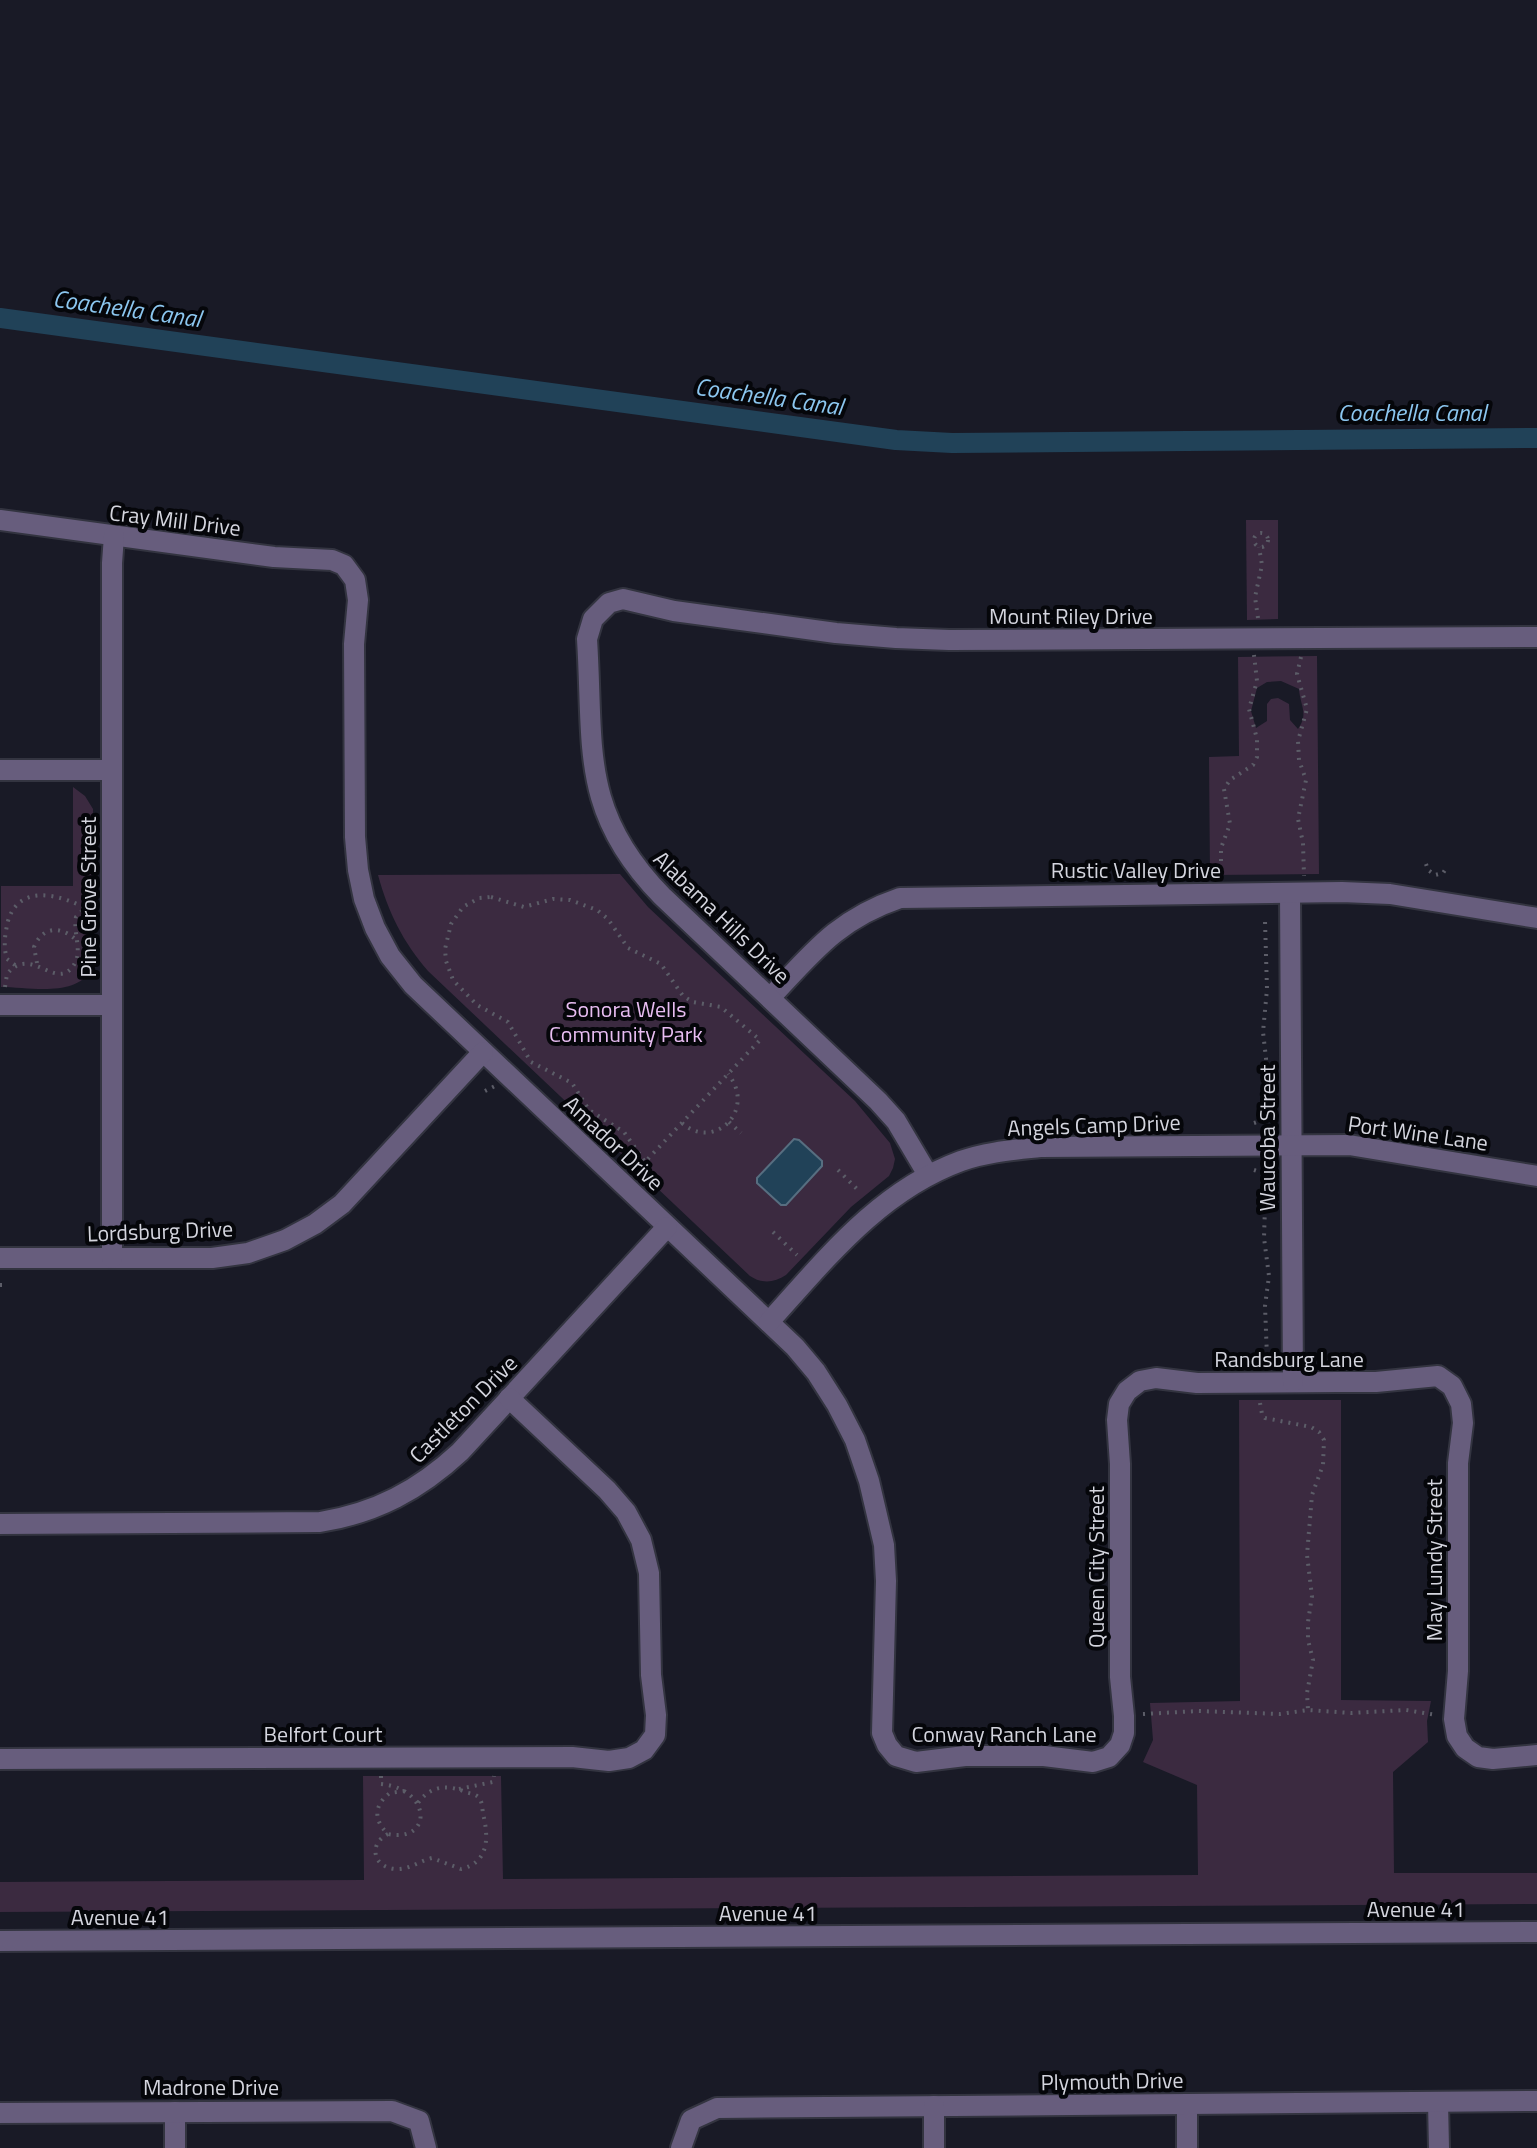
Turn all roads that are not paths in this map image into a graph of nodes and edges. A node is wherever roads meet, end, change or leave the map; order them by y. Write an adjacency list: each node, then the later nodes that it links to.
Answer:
1 (0, 520): 2 (street, Cray Mill Drive)
2 (114, 536): 3 (street, Cray Mill Drive); 7 (street, Pine Grove Street)
3 (344, 565): 13 (street, Amador Drive)
4 (609, 603): 5 (street, Mount Riley Drive); 11 (street, Alabama Hills Drive)
5 (1537, 637)
6 (0, 770): 7 (street)
7 (112, 770): 12 (street, Pine Grove Street)
8 (1290, 893): 9 (street, Rustic Valley Drive); 11 (street, Rustic Valley Drive); 14 (street, Waucoba Street)
9 (1537, 918)
10 (3, 996): 12 (street)
11 (770, 998): 15 (street, Alabama Hills Drive)
12 (112, 1005): 19 (street, Pine Grove Street)
13 (483, 1052): 17 (street, Amador Drive); 19 (street, Lordsburg Drive)
14 (1291, 1145): 15 (street, Angels Camp Drive); 16 (street, Port Wine Lane); 21 (street, Waucoba Street)
15 (928, 1175): 20 (street, Angels Camp Drive)
16 (1537, 1176)
17 (667, 1227): 20 (street, Amador Drive); 24 (street, Castleton Drive)
18 (0, 1258): 19 (street, Lordsburg Drive)
19 (112, 1258)
20 (769, 1322): 26 (street, Amador Drive)
21 (1293, 1382): 22 (street, Randsburg Lane); 23 (street, Randsburg Lane)
22 (1452, 1386): 28 (street, May Lundy Street)
23 (1127, 1391): 27 (street, Queen City Street)
24 (509, 1398): 25 (street, Castleton Drive); 29 (street, Belfort Court)
25 (0, 1524)
26 (887, 1745): 27 (street, Conway Ranch Lane)
27 (1120, 1745)
28 (1537, 1755)
29 (0, 1759)
30 (1537, 1932): 31 (street, Avenue 41)
31 (0, 1941)
32 (1537, 2101): 33 (street, Plymouth Drive)
33 (1438, 2102): 34 (street, Plymouth Drive); 43 (street)
34 (1187, 2104): 35 (street, Plymouth Drive); 42 (street)
35 (934, 2106): 40 (street, Plymouth Drive); 41 (street)
36 (175, 2112): 37 (street, Madrone Drive); 38 (street); 39 (street, Madrone Drive)
37 (0, 2113)
38 (175, 2148)
39 (426, 2148)
40 (681, 2148)
41 (934, 2148)
42 (1187, 2148)
43 (1439, 2148)

